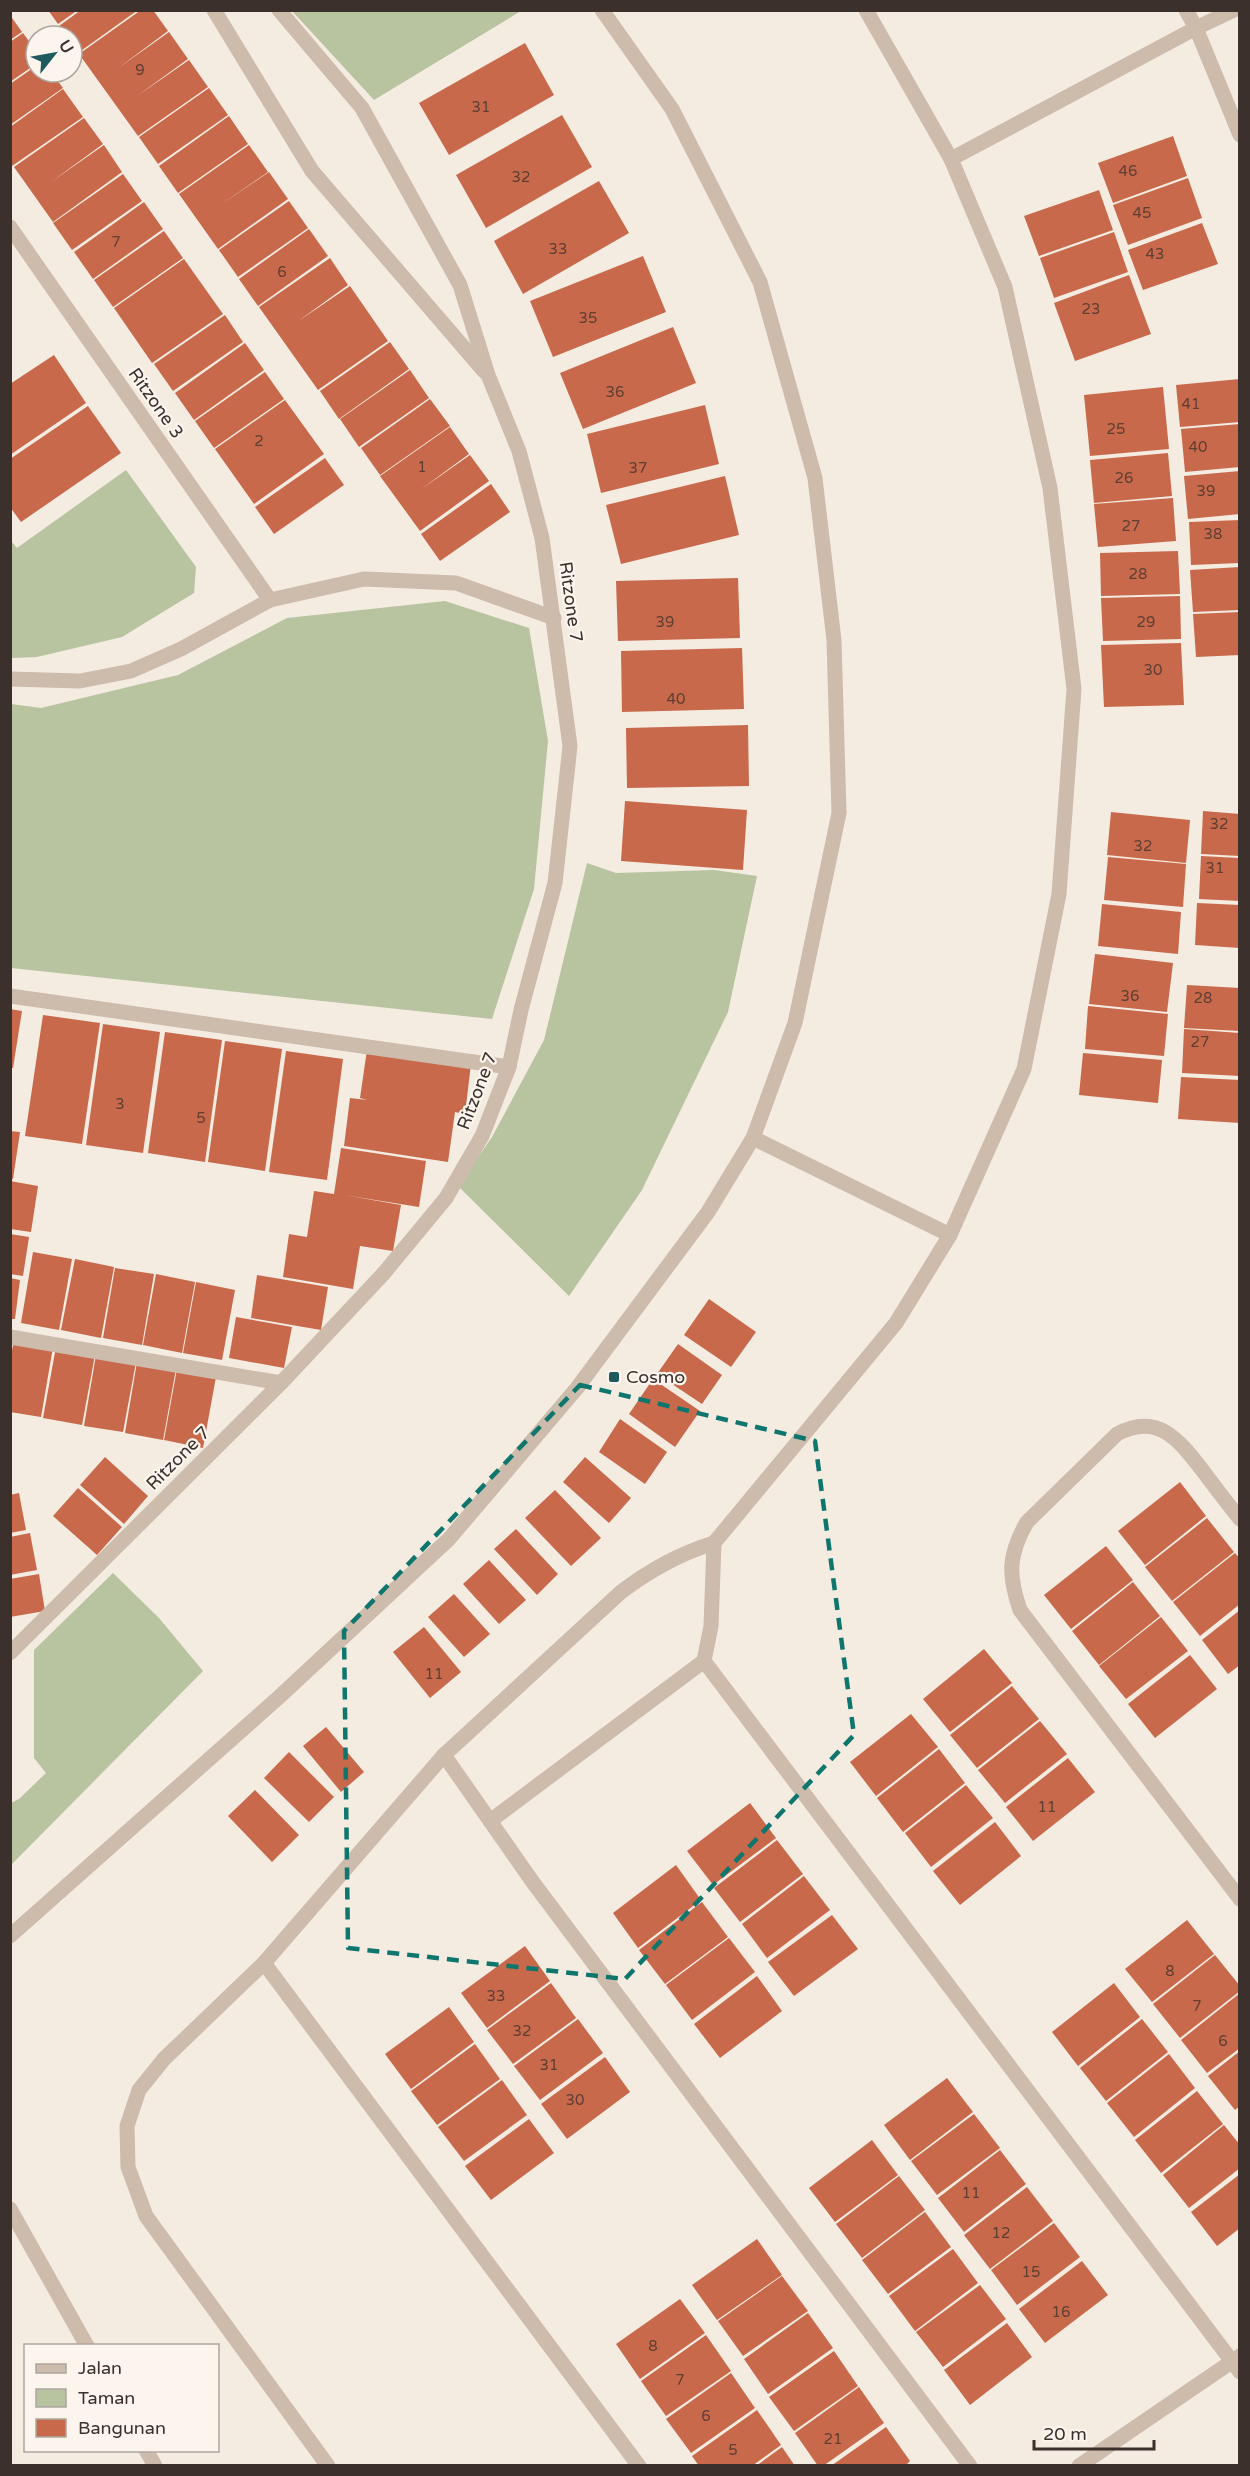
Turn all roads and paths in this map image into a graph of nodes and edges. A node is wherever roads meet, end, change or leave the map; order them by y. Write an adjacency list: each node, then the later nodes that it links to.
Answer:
1 (214, 10): 11 (street)
2 (279, 10): 11 (street)
3 (602, 10): 17 (street)
4 (866, 10): 9 (street)
5 (1186, 10): 7 (street)
6 (1234, 10): 7 (street)
7 (1196, 28): 8 (street); 9 (street)
8 (1239, 135)
9 (951, 159): 18 (street)
10 (10, 227): 12 (street, Ritzone 3)
11 (488, 375): 13 (street, Ritzone 7)
12 (270, 600): 13 (street); 14 (street)
13 (554, 618): 16 (street, Ritzone 7)
14 (10, 679)
15 (10, 996): 16 (street)
16 (509, 1067): 20 (street, Ritzone 7)
17 (753, 1138): 18 (street); 28 (street)
18 (950, 1235): 22 (street)
19 (10, 1337): 20 (street)
20 (281, 1383): 23 (street, Ritzone 7)
21 (1239, 1519): 27 (street)
22 (714, 1543): 24 (street); 25 (street)
23 (10, 1653)
24 (704, 1661): 26 (street); 32 (street)
25 (444, 1755): 26 (street); 29 (street)
26 (490, 1821): 35 (street)
27 (1239, 1899)
28 (10, 1936)
29 (264, 1963): 33 (street); 34 (street)
30 (10, 2209): 31 (street)
31 (86, 2344)
32 (1237, 2364): 36 (street)
33 (328, 2466)
34 (639, 2466)
35 (970, 2466)
36 (1078, 2466)

